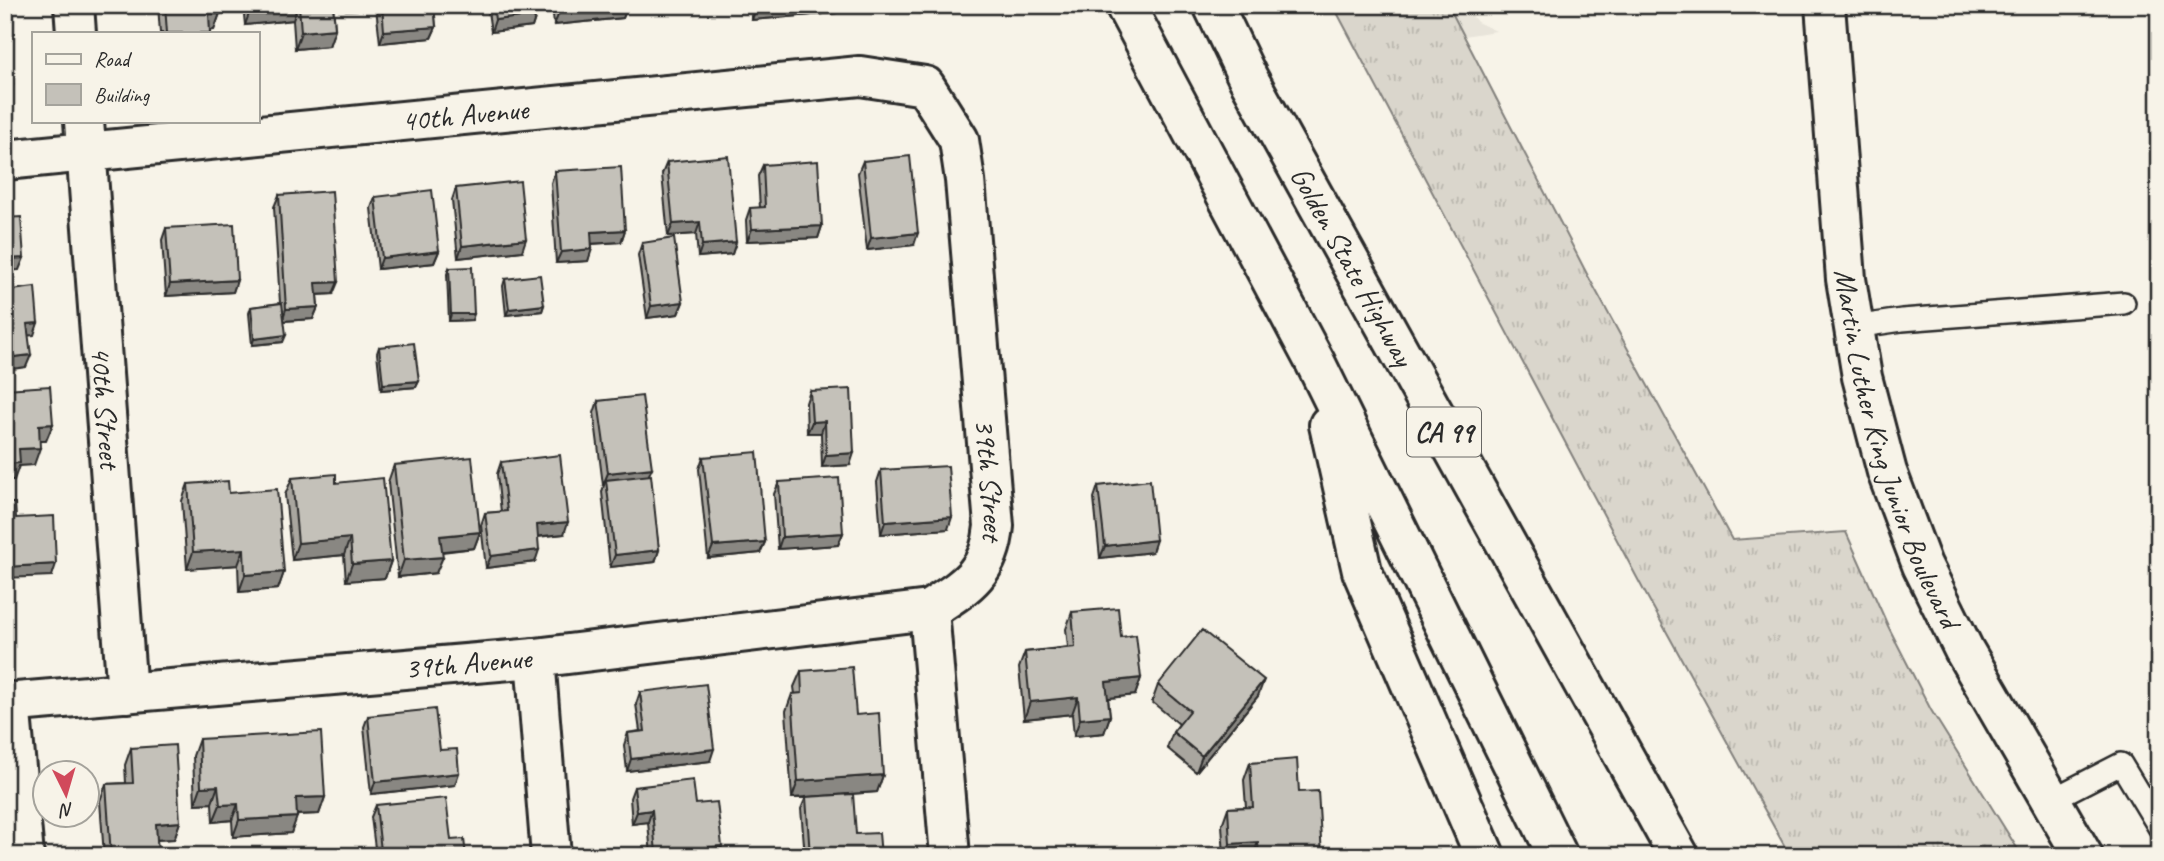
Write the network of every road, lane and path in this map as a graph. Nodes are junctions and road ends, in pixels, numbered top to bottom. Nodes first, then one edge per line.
1 (74, 5) edge
2 (1125, 5) edge
3 (1213, 5) edge
4 (1825, 5) edge
5 (76, 32) edge
6 (925, 86) joint
7 (85, 137) edge
8 (5, 160) edge
9 (2124, 303) dead end
10 (1854, 327) junction
11 (1315, 362) junction
12 (929, 610) junction
13 (535, 658) junction
14 (127, 693) junction
15 (7, 703) edge
16 (2051, 800) junction
17 (2159, 827) edge
18 (24, 856) edge
19 (551, 856) edge
20 (950, 856) edge
21 (1485, 856) edge
22 (1558, 856) edge
23 (1679, 856) edge
24 (2082, 856) edge

1 - 5 main road
2 - 11 main road, CA 99
3 - 23 main road, Golden State Highway / CA 99
4 - 10 main road, Martin Luther King Junior Boulevard
6 - 7 main road, 40th Avenue
6 - 12 main road, 39th Street
7 - 8 main road, 40th Avenue
7 - 14 main road, 40th Street
9 - 10 lane
10 - 16 main road, Martin Luther King Junior Boulevard
11 - 21 main road
11 - 22 main road, CA 99
12 - 13 main road, 39th Avenue
12 - 20 main road
13 - 14 main road, 39th Avenue
13 - 19 main road
14 - 15 main road, 39th Avenue
15 - 18 main road
16 - 17 lane
16 - 24 main road, Martin Luther King Junior Boulevard

